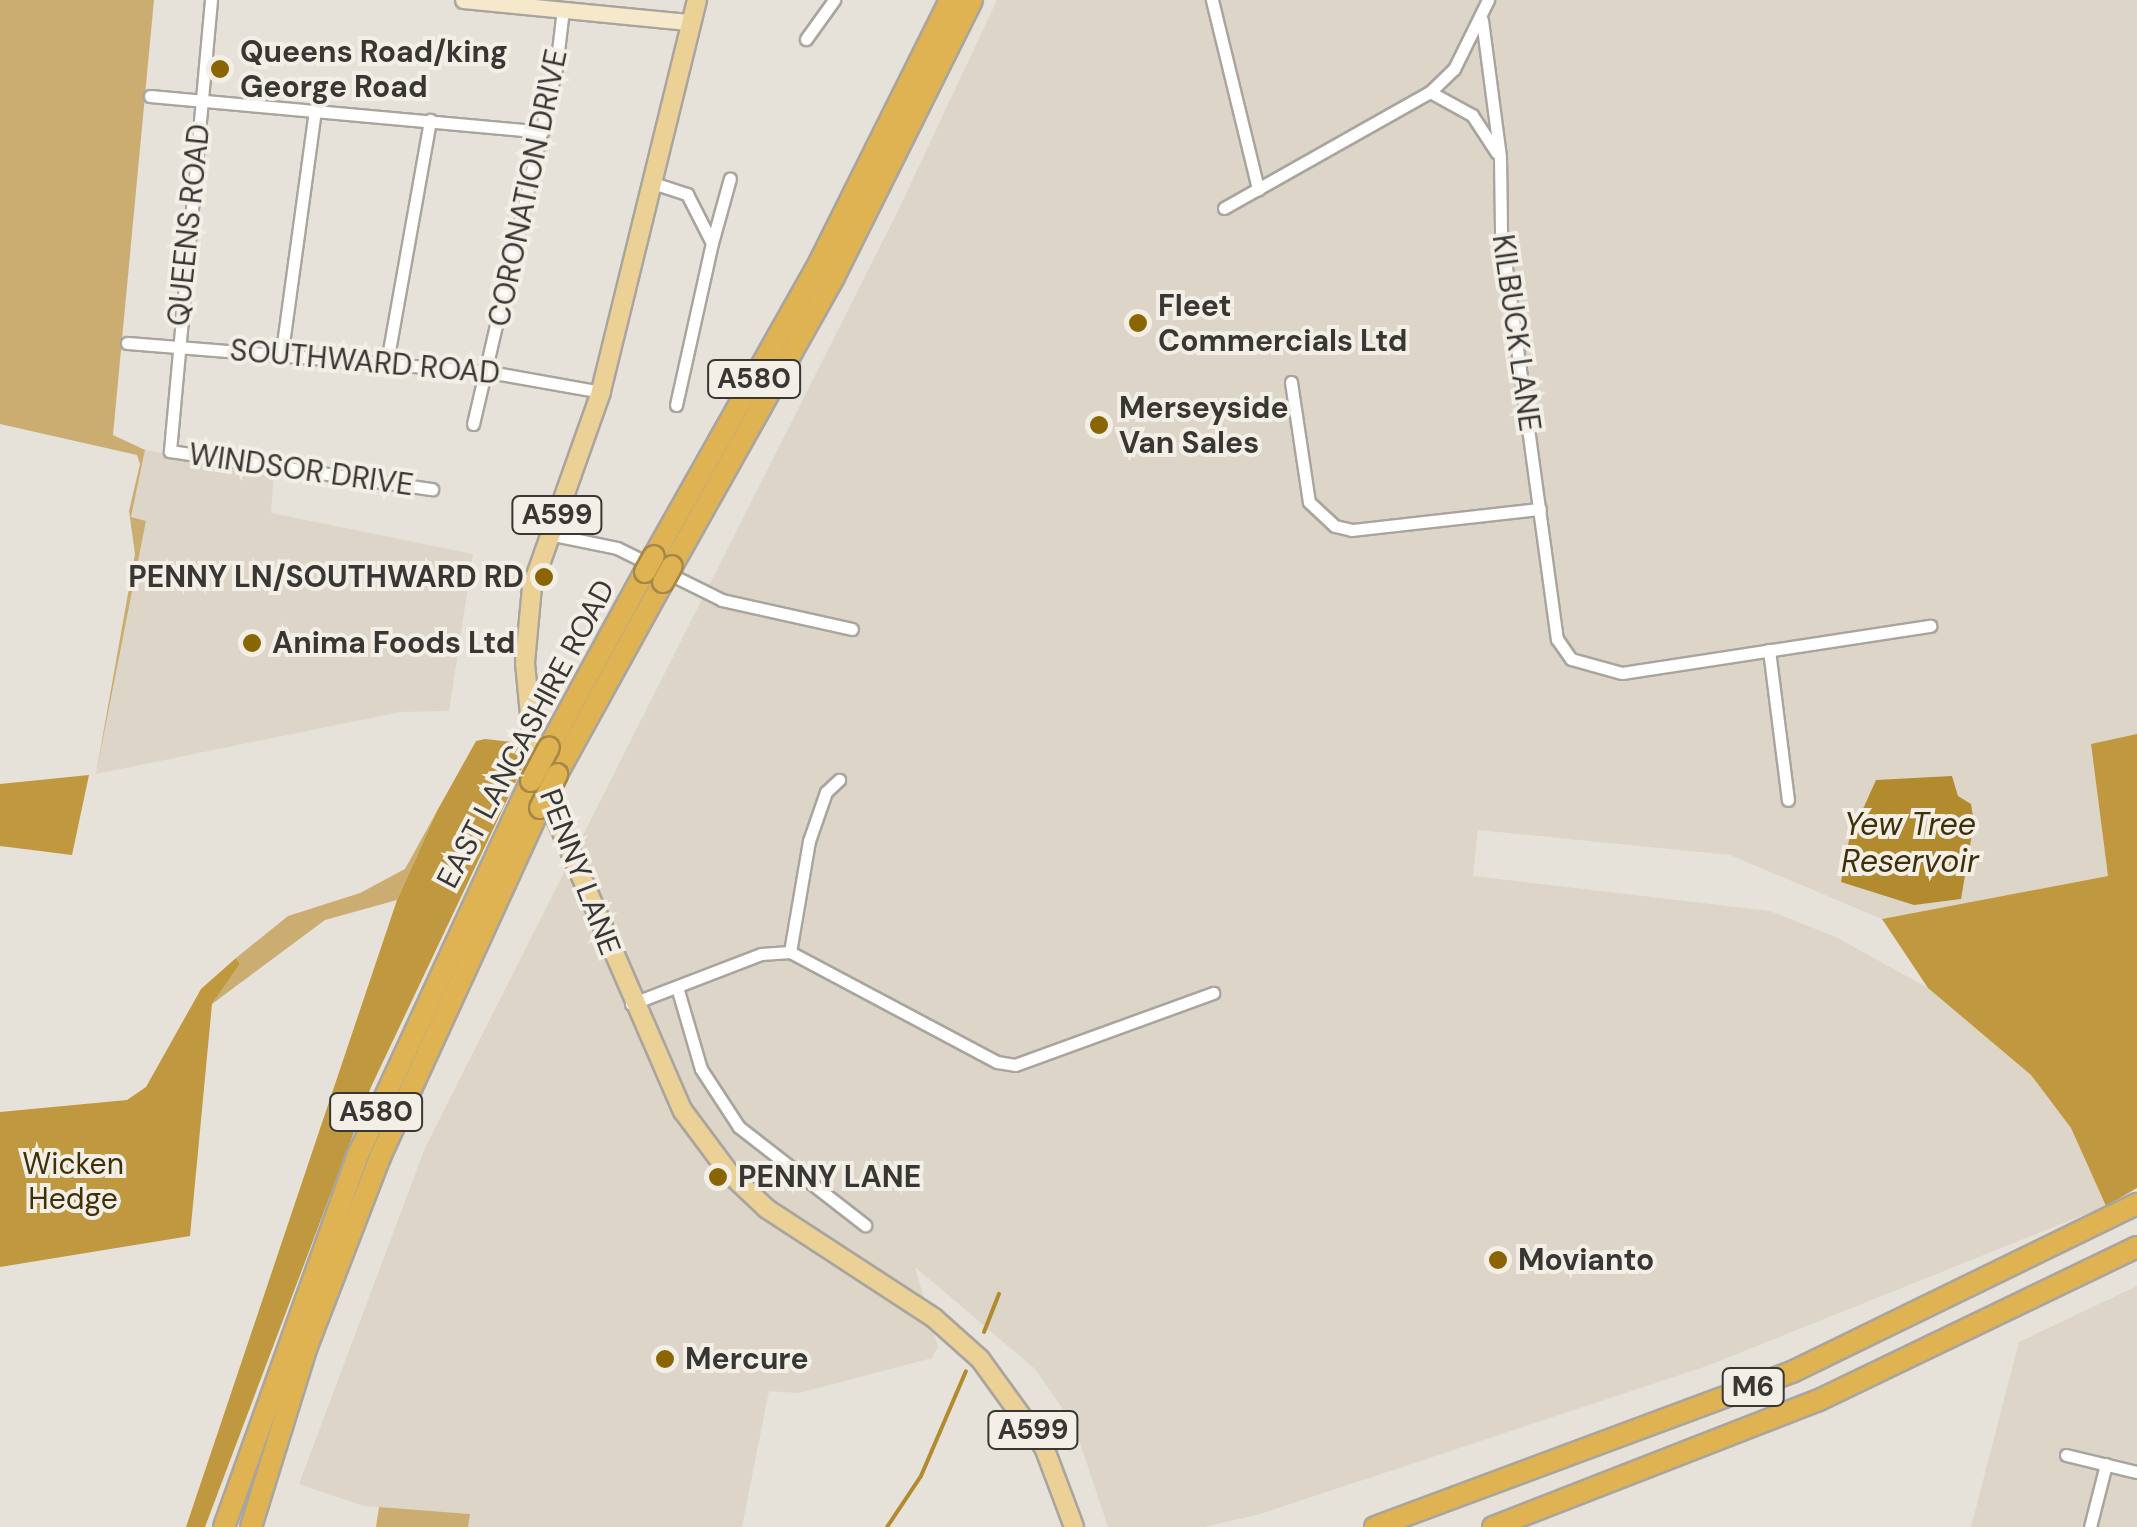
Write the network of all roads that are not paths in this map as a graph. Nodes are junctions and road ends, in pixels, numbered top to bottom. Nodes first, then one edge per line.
1 (211, 0) edge
2 (463, 0) edge
3 (697, 0) edge
4 (834, 0) edge
5 (950, 0) edge
6 (972, 0) edge
7 (1212, 0) edge
8 (1488, 0) edge
9 (563, 9) junction
10 (1482, 20) junction
11 (688, 22) junction
12 (806, 39) dead end
13 (1430, 92) junction
14 (150, 96) dead end
15 (201, 100) junction
16 (315, 109) junction
17 (430, 120) junction
18 (542, 132) junction
19 (1500, 157) junction
20 (730, 178) dead end
21 (656, 184) junction
22 (1258, 189) junction
23 (1224, 208) dead end
24 (712, 243) junction
25 (127, 342) dead end
26 (176, 346) junction
27 (282, 351) junction
28 (387, 362) junction
29 (489, 372) junction
30 (1291, 382) dead end
31 (601, 392) junction
32 (676, 405) dead end
33 (472, 424) dead end
34 (170, 451) joint
35 (432, 489) dead end
36 (1540, 509) junction
37 (549, 534) junction
38 (658, 569) junction
39 (1930, 626) dead end
40 (852, 629) dead end
41 (1769, 650) junction
42 (838, 780) dead end
43 (1788, 800) dead end
44 (790, 952) junction
45 (677, 986) junction
46 (1214, 994) dead end
47 (632, 1004) junction
48 (2137, 1204) edge
49 (850, 1216) junction
50 (865, 1226) dead end
51 (842, 1229) dead end
52 (2130, 1250) edge
53 (2066, 1455) dead end
54 (2106, 1464) junction
55 (2137, 1472) edge
56 (224, 1527) edge
57 (250, 1527) edge
58 (1074, 1527) edge
59 (1376, 1527) edge
60 (1492, 1527) edge
61 (2090, 1527) edge

1 - 15 street, QUEENS ROAD
2 - 9 main road
3 - 11 main road, PENNY LANE / A599
4 - 12 street
5 - 38 highway, EAST LANCASHIRE ROAD / A580
6 - 38 highway, EAST LANCASHIRE ROAD / A580
7 - 22 street
8 - 10 street, KILBUCK LANE
9 - 11 main road
9 - 18 street, CORONATION DRIVE
10 - 13 street, KILBUCK LANE
10 - 19 street, KILBUCK LANE
11 - 21 main road, PENNY LANE / A599
13 - 19 street
13 - 22 street, KILBUCK LANE
14 - 15 street
15 - 16 street
15 - 26 street, QUEENS ROAD
16 - 17 street
16 - 27 street
17 - 18 street
17 - 28 street
18 - 29 street, CORONATION DRIVE
19 - 36 street, KILBUCK LANE
20 - 24 street
21 - 24 street
21 - 31 main road, PENNY LANE / A599
22 - 23 street, KILBUCK LANE
24 - 32 street
25 - 26 street, SOUTHWARD ROAD
26 - 27 street, SOUTHWARD ROAD
26 - 34 street, QUEENS ROAD
27 - 28 street, SOUTHWARD ROAD
28 - 29 street, SOUTHWARD ROAD
29 - 31 street, SOUTHWARD ROAD
29 - 33 street, CORONATION DRIVE
30 - 36 street
31 - 37 main road, PENNY LANE / A599
34 - 35 street, WINDSOR DRIVE
36 - 41 street, KILBUCK LANE
37 - 40 street
37 - 47 main road, PENNY LANE / A599
38 - 56 highway, EAST LANCASHIRE ROAD / A580, bridge
38 - 57 highway, EAST LANCASHIRE ROAD / A580, bridge
39 - 41 street, KILBUCK LANE
41 - 43 street
42 - 44 street
44 - 45 street
44 - 46 street
45 - 47 street
45 - 49 street
47 - 58 main road, PENNY LANE / A599
48 - 59 highway, M6
49 - 50 street
49 - 51 street
52 - 60 highway, M6
53 - 54 street
54 - 55 street
54 - 61 street

